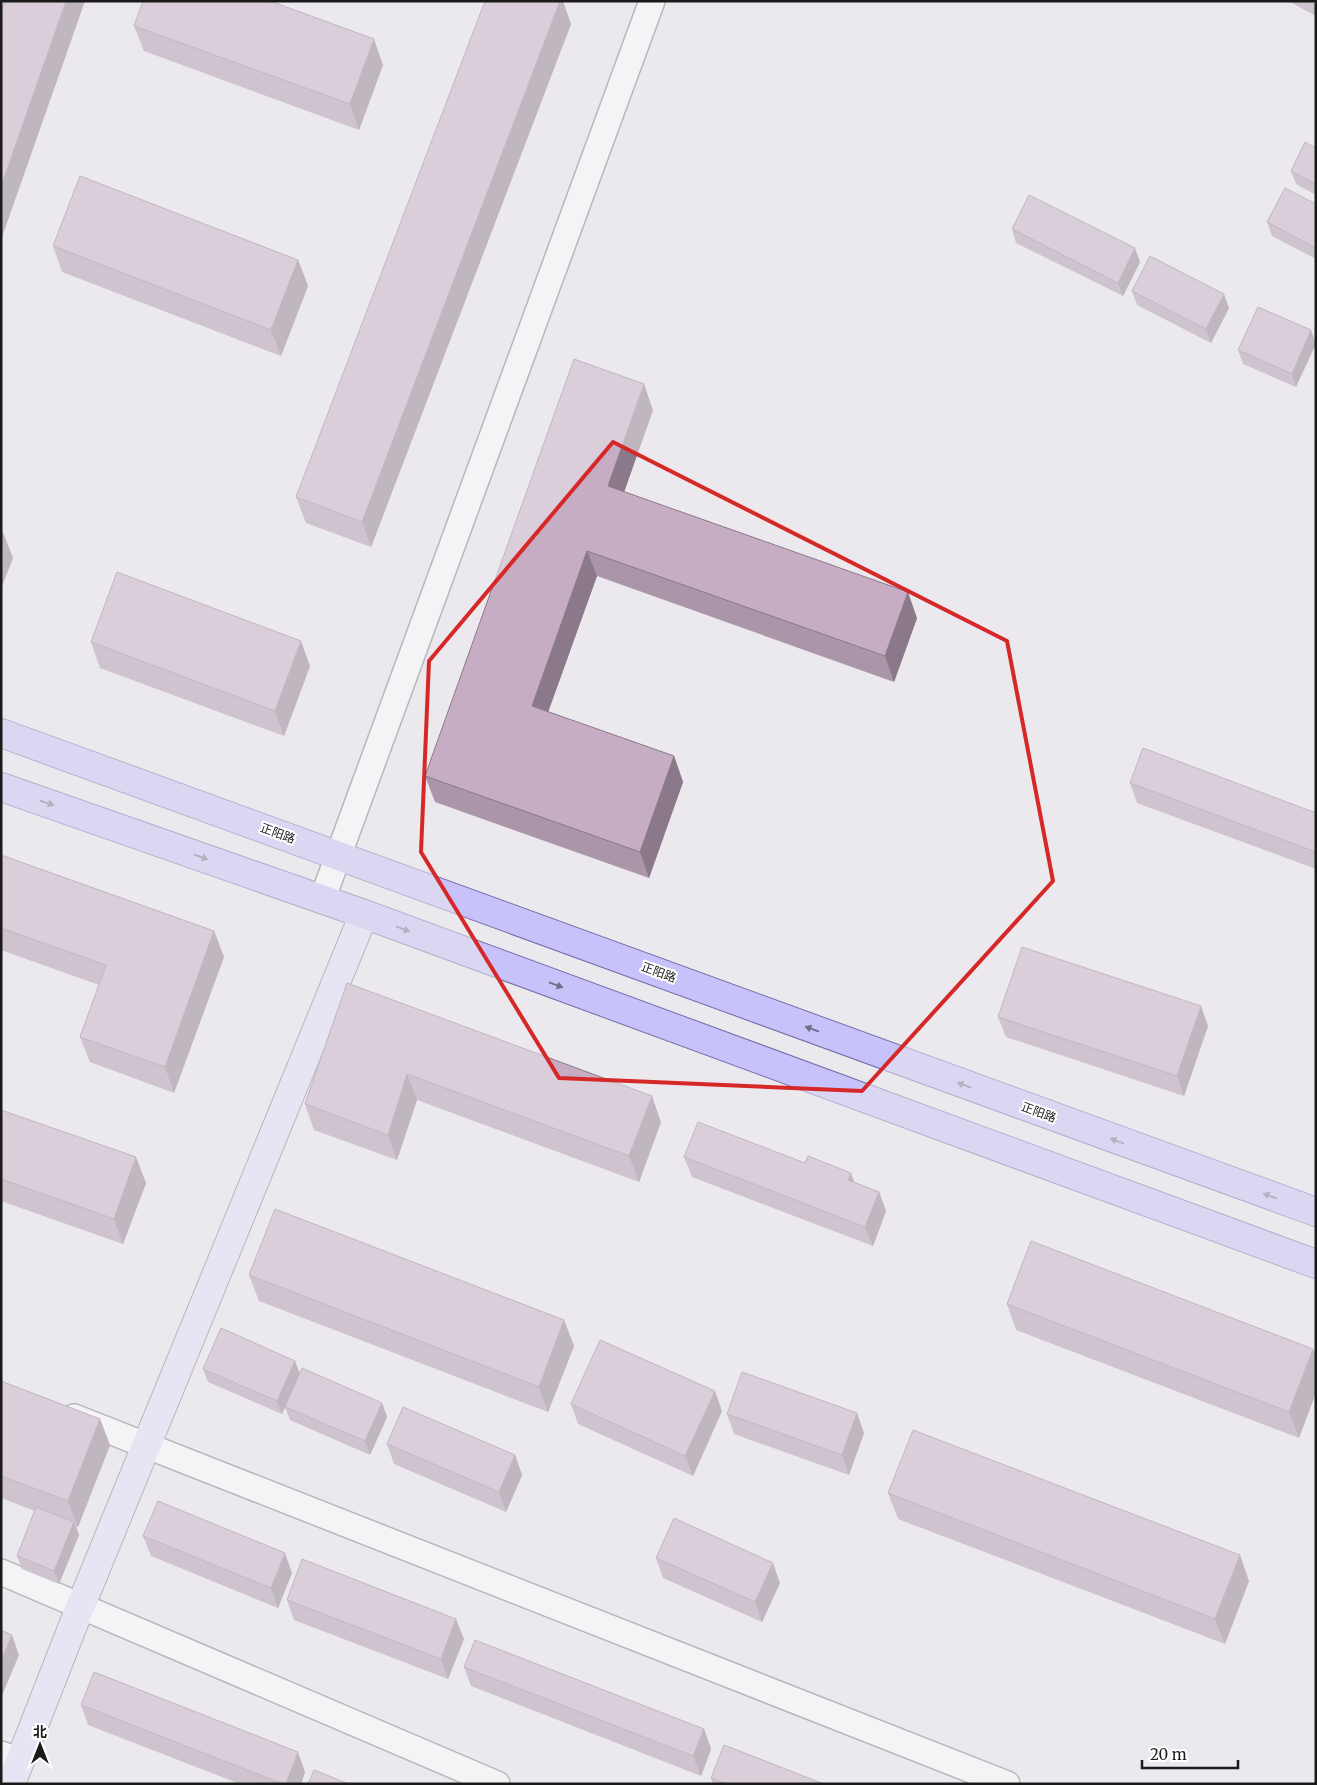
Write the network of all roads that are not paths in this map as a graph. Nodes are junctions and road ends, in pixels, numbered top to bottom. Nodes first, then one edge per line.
1 (652, 1) edge
2 (1, 733) edge
3 (1, 787) edge
4 (338, 854) junction
5 (322, 900) junction
6 (364, 914) junction
7 (1316, 1212) edge
8 (1316, 1264) edge
9 (56, 1410) edge
10 (147, 1447) junction
11 (1, 1572) edge
12 (82, 1605) junction
13 (11, 1766) edge
14 (497, 1784) edge
15 (1007, 1784) edge

1 - 4 street
2 - 4 main road, 正阳路
3 -> 5 main road
4 - 5 street
7 -> 4 main road, 正阳路
5 - 6 main road
6 -> 8 main road
6 - 10 street
9 - 10 street
10 - 12 street
10 - 15 street
11 - 12 street
12 - 13 street
12 - 14 street

